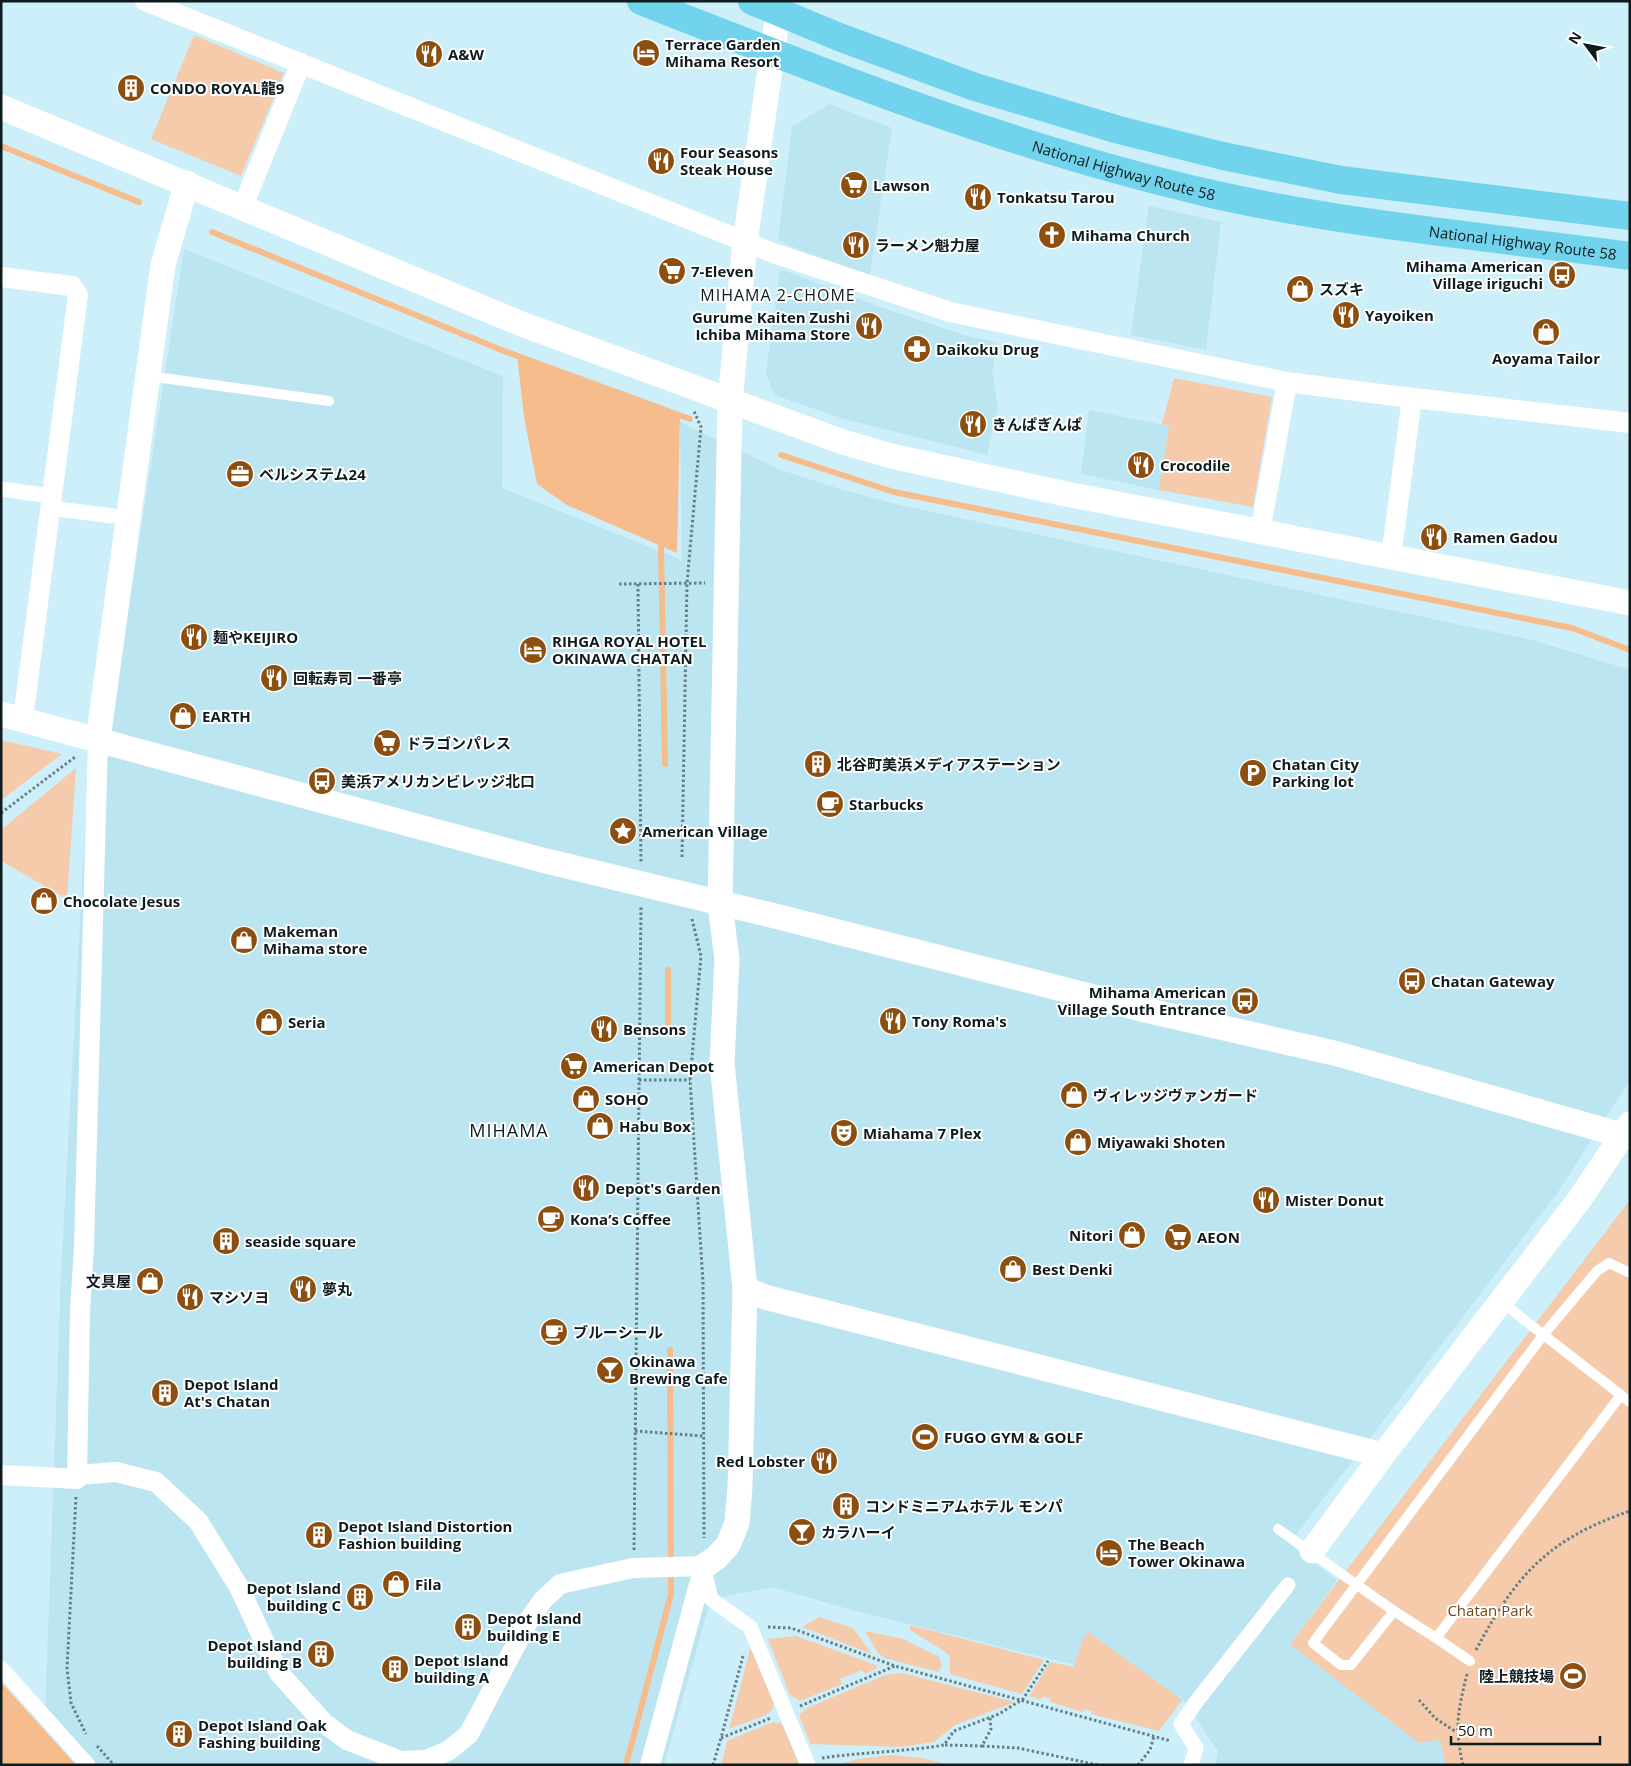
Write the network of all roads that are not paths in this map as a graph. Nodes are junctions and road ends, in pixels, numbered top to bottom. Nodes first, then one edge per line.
1 (145, 1) edge
2 (641, 1) edge
3 (752, 1) edge
4 (779, 6) edge
5 (772, 52) junction
6 (301, 64) junction
7 (1, 107) edge
8 (187, 183) junction
9 (243, 206) junction
10 (1630, 216) edge
11 (745, 242) junction
12 (1630, 256) edge
13 (1, 277) edge
14 (148, 376) junction
15 (1287, 382) junction
16 (1412, 398) junction
17 (329, 401) dead end
18 (730, 402) junction
19 (1630, 422) edge
20 (1, 489) edge
21 (51, 502) junction
22 (113, 516) dead end
23 (1260, 532) junction
24 (1391, 558) junction
25 (1630, 603) edge
26 (12, 716) edge
27 (98, 740) junction
28 (720, 905) junction
29 (1626, 1130) edge
30 (1630, 1273) edge
31 (745, 1289) junction
32 (1500, 1301) junction
33 (1544, 1334) junction
34 (1621, 1395) junction
35 (1630, 1402) edge
36 (1384, 1456) junction
37 (1, 1467) edge
38 (77, 1475) junction
39 (1, 1476) edge
40 (1278, 1529) dead end
41 (1312, 1551) junction
42 (704, 1566) junction
43 (1355, 1584) junction
44 (1288, 1585) dead end
45 (1394, 1611) junction
46 (1436, 1638) junction
47 (1470, 1661) road end
48 (1, 1668) edge
49 (807, 1762) edge
50 (88, 1765) edge
51 (650, 1765) edge
52 (1191, 1765) edge

1 - 6 street
2 - 5 highway, National Highway Route 58
3 - 4 highway
4 - 5 street
4 - 10 highway
5 - 11 street
5 - 12 highway, National Highway Route 58
6 - 9 street
6 - 11 street
7 - 8 street
8 - 9 street
8 - 14 street
9 - 18 street
11 - 15 street
11 - 18 street
13 - 21 street
14 - 17 lane
14 - 27 street
15 - 16 street
15 - 23 street
16 - 19 street
16 - 24 street
18 - 23 street
18 - 28 street
20 - 21 street
21 - 22 street
21 - 26 street
23 - 24 street
24 - 25 street
26 - 27 street
27 - 28 street
27 - 38 street
28 - 29 street
28 - 31 street
29 - 32 street
30 - 33 lane
31 - 36 street
31 - 42 street
32 - 33 lane
32 - 36 street
33 - 34 lane
33 - 43 lane
34 - 35 lane
34 - 46 lane
36 - 41 street
37 - 38 street
38 - 39 street
38 - 42 street
40 - 41 lane
41 - 43 lane
42 - 49 street
42 - 51 street
43 - 45 lane
43 - 45 lane
44 - 52 street
45 - 46 lane
46 - 47 lane
48 - 50 street

